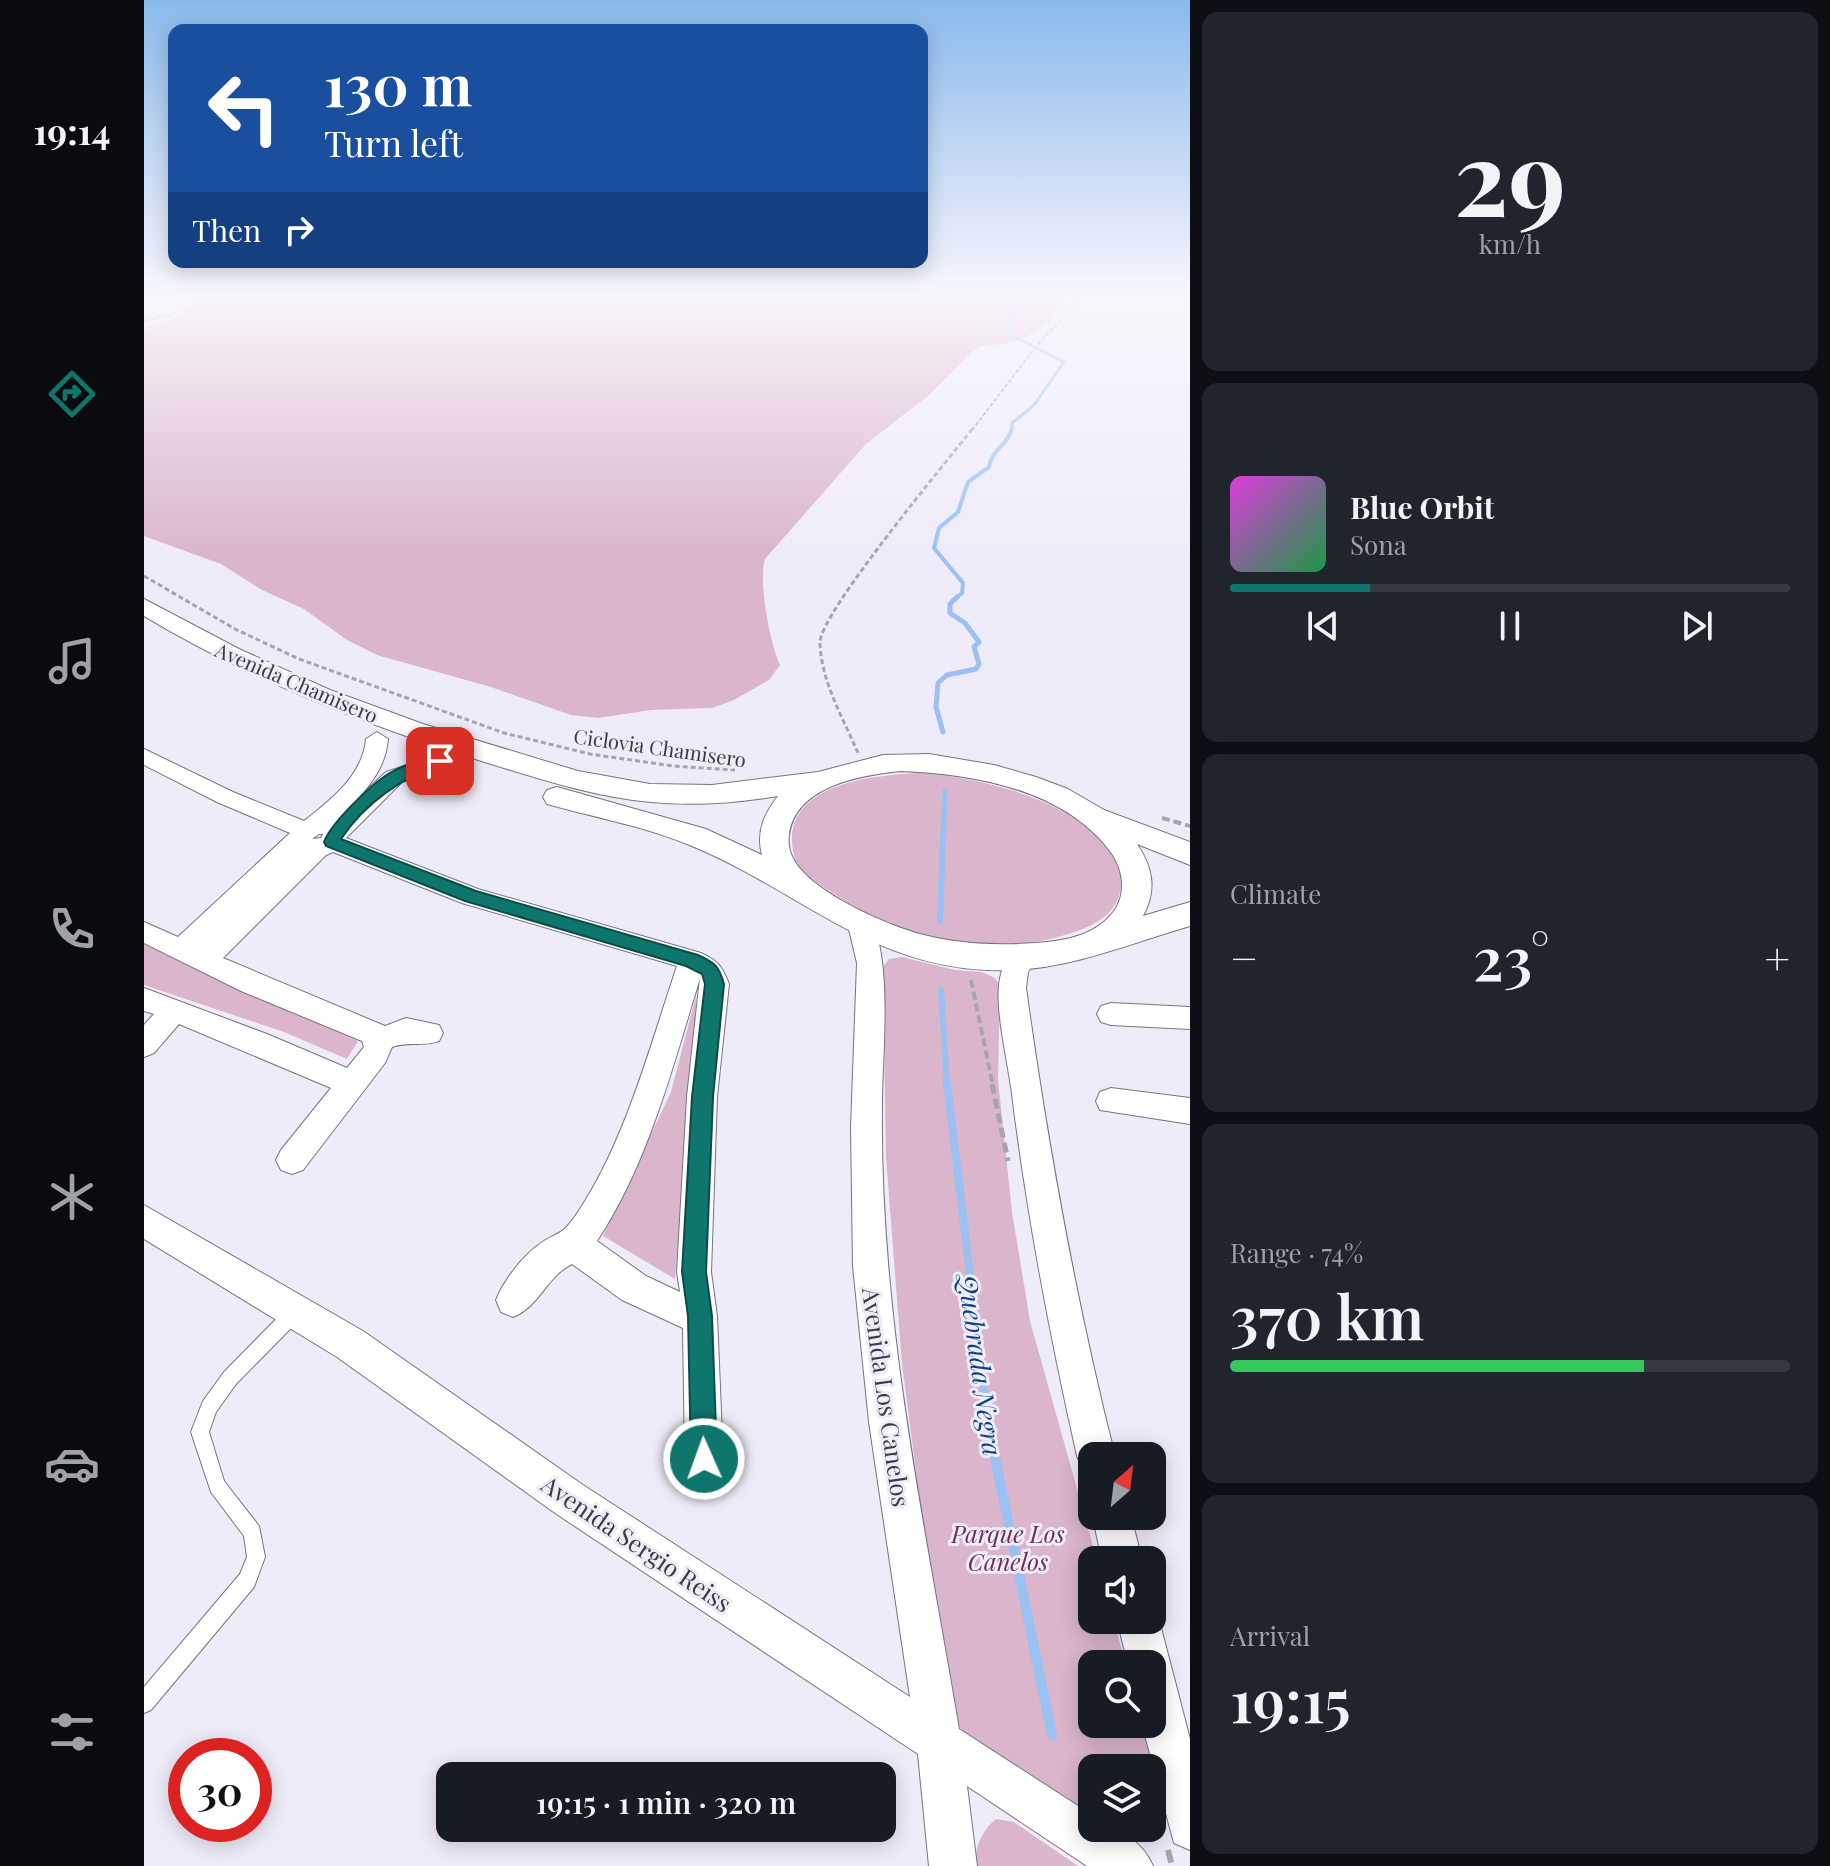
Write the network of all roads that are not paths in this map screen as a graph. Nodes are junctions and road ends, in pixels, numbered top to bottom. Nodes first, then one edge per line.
1 (144, 606) edge
2 (144, 629) edge
3 (377, 739) junction
4 (144, 756) edge
5 (440, 761) junction
6 (849, 762) junction
7 (1081, 809) junction
8 (317, 837) junction
9 (1190, 854) edge
10 (803, 889) junction
11 (1190, 914) edge
12 (861, 925) junction
13 (144, 932) edge
14 (1100, 941) junction
15 (192, 956) junction
16 (1024, 957) junction
17 (692, 960) junction
18 (144, 999) edge
19 (175, 1010) junction
20 (1111, 1014) dead end
21 (1190, 1018) edge
22 (429, 1033) dead end
23 (378, 1040) junction
24 (144, 1045) edge
25 (352, 1084) junction
26 (1111, 1101) dead end
27 (1190, 1111) edge
28 (292, 1160) dead end
29 (144, 1221) edge
30 (575, 1245) junction
31 (513, 1300) dead end
32 (296, 1311) junction
33 (700, 1316) junction
34 (1093, 1442) edge
35 (704, 1459) dead end
36 (144, 1703) edge
37 (1166, 1732) edge
38 (939, 1741) junction
39 (1190, 1827) edge
40 (953, 1866) edge
41 (1129, 1866) edge

1 - 6 street, Avenida Chamisero
2 - 3 street, Avenida Chamisero
3 - 5 street, Avenida Chamisero
3 - 8 street
4 - 8 street
5 - 8 street
5 - 10 street, Avenida Chamisero
6 - 7 street, Avenida Chamisero
6 - 10 street
7 - 9 street
7 - 14 street
8 - 15 street
8 - 17 street
10 - 12 street
11 - 14 street
12 - 16 street
12 - 38 street, Avenida Los Canelos
13 - 15 street
14 - 16 street
15 - 23 street
16 - 34 street
17 - 30 street
17 - 33 street
18 - 19 street
19 - 24 street
19 - 25 street
20 - 21 street
22 - 23 street
23 - 25 street
25 - 28 street
26 - 27 street
29 - 32 street, Avenida Sergio Reiss
30 - 31 street
30 - 33 street
32 - 36 lane
32 - 38 street, Avenida Sergio Reiss
33 - 35 street
37 - 39 street
38 - 40 street, Avenida Los Canelos
38 - 41 street, Avenida Sergio Reiss

